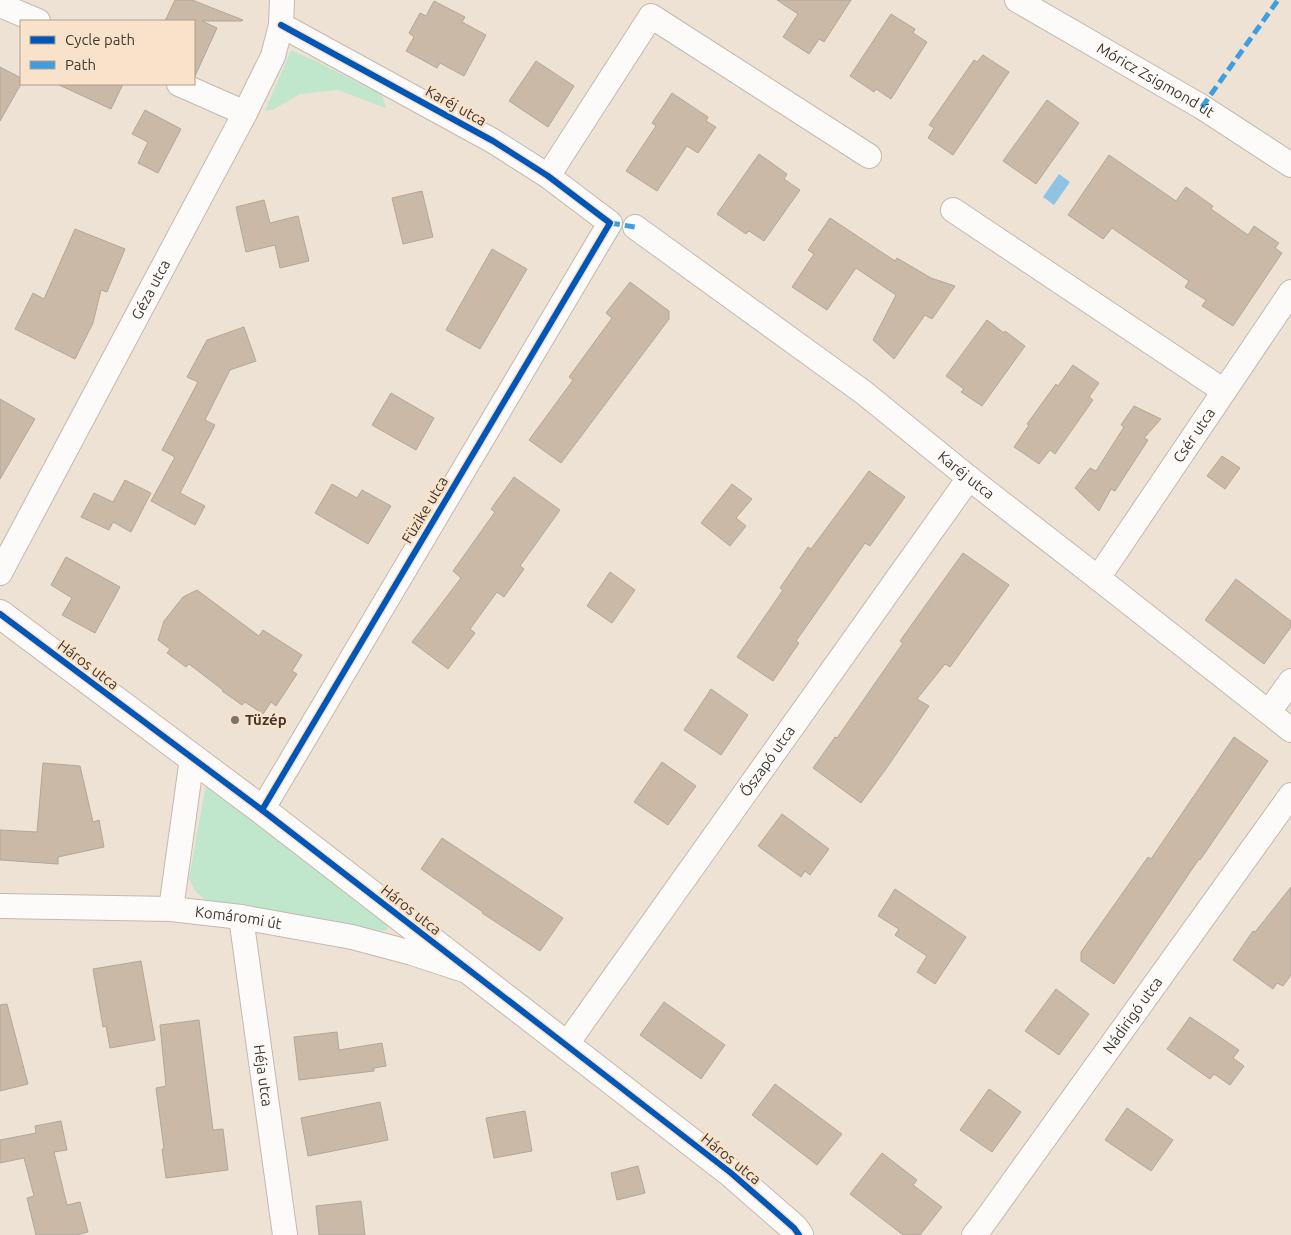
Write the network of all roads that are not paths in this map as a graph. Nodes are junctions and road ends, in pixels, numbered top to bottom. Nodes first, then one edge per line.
1 (282, 0) edge
2 (1017, 0) edge
3 (0, 5) edge
4 (36, 20) edge
5 (281, 25) junction
6 (182, 85) edge
7 (245, 112) junction
8 (869, 156) dead end
9 (1291, 165) edge
10 (548, 176) junction
11 (953, 210) dead end
12 (610, 223) joint
13 (635, 227) dead end
14 (1291, 292) edge
15 (1224, 391) junction
16 (969, 478) junction
17 (0, 574) edge
18 (1098, 578) junction
19 (0, 614) edge
20 (1291, 682) edge
21 (1269, 712) junction
22 (1291, 730) edge
23 (192, 758) junction
24 (1291, 794) edge
25 (262, 810) junction
26 (0, 906) edge
27 (172, 909) junction
28 (241, 916) junction
29 (470, 972) junction
30 (566, 1045) junction
31 (284, 1235) edge
32 (799, 1235) edge
33 (974, 1235) edge

1 - 5 street, Géza utca
2 - 9 street, Móricz Zsigmond út
3 - 4 street
5 - 7 street, Géza utca
5 - 10 street, Karéj utca
6 - 7 street
7 - 17 street, Géza utca
8 - 10 street
10 - 12 street, Karéj utca
11 - 15 street
12 - 25 street, Füzike utca
13 - 16 street, Karéj utca
14 - 15 street, Csér utca
15 - 18 street, Csér utca
16 - 18 street, Karéj utca
16 - 30 street, Őszapó utca
18 - 21 street, Karéj utca
19 - 23 street, Háros utca
20 - 21 street
21 - 22 street, Karéj utca
23 - 25 street, Háros utca
23 - 27 street
24 - 33 street, Nádirigó utca
25 - 29 street, Háros utca
26 - 27 street, Komáromi út
27 - 28 street, Komáromi út
28 - 29 street, Komáromi út
28 - 31 street, Héja utca
29 - 30 street, Háros utca
30 - 32 street, Háros utca

